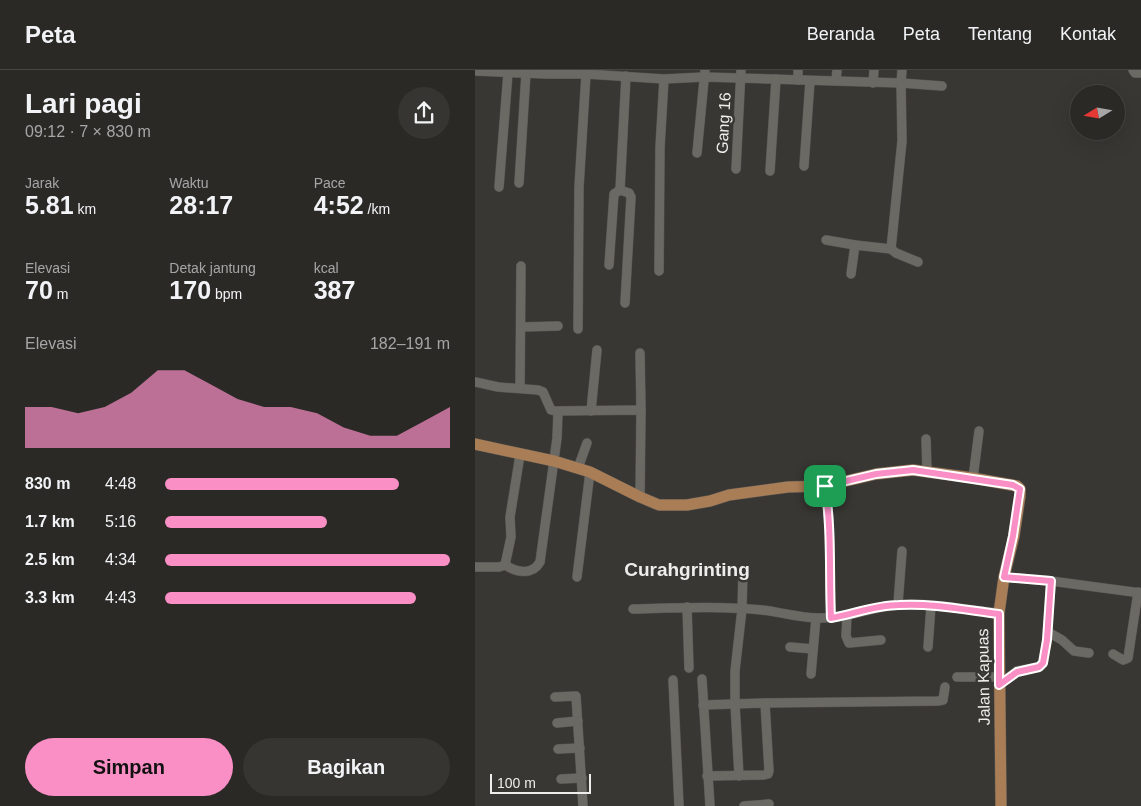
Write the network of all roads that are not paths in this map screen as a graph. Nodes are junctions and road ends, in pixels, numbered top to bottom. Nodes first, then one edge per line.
1 (798, 70) edge
2 (837, 70) edge
3 (874, 70) edge
4 (902, 70) edge
5 (1133, 70) edge
6 (475, 71) edge
7 (511, 72) edge
8 (547, 72) edge
9 (526, 73) junction
10 (1141, 73) edge
11 (586, 74) junction
12 (647, 74) edge
13 (683, 74) edge
14 (705, 74) edge
15 (741, 75) edge
16 (626, 76) junction
17 (664, 79) junction
18 (776, 79) junction
19 (798, 80) junction
20 (810, 81) junction
21 (836, 82) junction
22 (873, 83) junction
23 (901, 83) junction
24 (943, 86) dead end
25 (697, 153) dead end
26 (804, 166) dead end
27 (736, 169) dead end
28 (770, 171) dead end
29 (519, 183) dead end
30 (499, 187) dead end
31 (620, 190) junction
32 (826, 240) dead end
33 (855, 245) junction
34 (891, 249) junction
35 (918, 262) dead end
36 (521, 266) dead end
37 (609, 266) dead end
38 (659, 271) dead end
39 (851, 274) dead end
40 (625, 303) dead end
41 (521, 326) junction
42 (558, 326) dead end
43 (578, 329) dead end
44 (597, 350) dead end
45 (641, 353) dead end
46 (475, 382) edge
47 (520, 388) junction
48 (641, 410) junction
49 (591, 411) junction
50 (558, 412) junction
51 (979, 431) dead end
52 (926, 438) dead end
53 (587, 443) dead end
54 (475, 444) edge
55 (520, 455) junction
56 (553, 462) junction
57 (578, 468) junction
58 (590, 472) junction
59 (927, 472) junction
60 (973, 478) junction
61 (825, 486) junction
62 (640, 497) junction
63 (902, 552) dead end
64 (505, 565) junction
65 (475, 567) edge
66 (743, 572) dead end
67 (577, 577) dead end
68 (1007, 578) junction
69 (1051, 581) junction
70 (1140, 593) edge
71 (898, 604) junction
72 (931, 606) junction
73 (687, 607) junction
74 (633, 609) dead end
75 (742, 609) junction
76 (999, 614) junction
77 (847, 615) junction
78 (816, 618) junction
79 (831, 618) junction
80 (1048, 632) junction
81 (881, 640) dead end
82 (790, 647) dead end
83 (928, 647) dead end
84 (813, 649) junction
85 (1089, 653) dead end
86 (1113, 654) dead end
87 (689, 668) dead end
88 (811, 674) dead end
89 (957, 678) dead end
90 (703, 679) dead end
91 (673, 680) dead end
92 (1002, 680) junction
93 (945, 687) dead end
94 (555, 697) dead end
95 (765, 703) junction
96 (735, 704) junction
97 (703, 705) junction
98 (578, 721) junction
99 (557, 723) dead end
100 (580, 748) junction
101 (559, 749) dead end
102 (707, 776) junction
103 (739, 776) junction
104 (582, 778) junction
105 (561, 779) dead end
106 (769, 804) dead end
107 (583, 806) edge
108 (679, 806) edge
109 (710, 806) edge
110 (744, 806) edge
111 (1001, 806) edge

1 - 19 street
2 - 21 street
3 - 22 street
4 - 23 street
5 - 10 street
6 - 7 street
7 - 9 street
7 - 30 street
8 - 9 street
8 - 11 street
9 - 29 street
11 - 16 street
11 - 43 street
12 - 16 street
12 - 17 street
13 - 14 street
13 - 17 street
14 - 15 street
14 - 25 street
15 - 18 street
15 - 27 street, Gang 16
16 - 31 street
17 - 38 street
18 - 19 street
18 - 28 street
19 - 20 street
20 - 21 street
20 - 26 street
21 - 22 street
22 - 23 street
23 - 24 street
23 - 34 street
31 - 37 street
31 - 40 street
32 - 33 street
33 - 34 street
33 - 39 street
34 - 35 street
36 - 41 street
41 - 42 street
41 - 47 street
44 - 49 street
45 - 48 street
46 - 47 street
47 - 50 street
48 - 49 street
48 - 62 street
49 - 50 street
50 - 56 street
51 - 60 street
52 - 59 street
53 - 57 street
54 - 55 main road
55 - 56 main road
55 - 64 street
56 - 57 main road
56 - 64 street
57 - 58 main road
58 - 62 main road
58 - 67 street
59 - 60 main road
59 - 61 main road
60 - 68 main road, Jalan Kapuas
61 - 62 main road
61 - 79 street
63 - 71 street
64 - 65 street
66 - 75 street
68 - 69 street
68 - 76 main road, Jalan Kapuas
69 - 70 street
69 - 80 street
70 - 86 street
71 - 72 street
71 - 77 street
72 - 76 street
72 - 83 street
73 - 74 street
73 - 75 street
73 - 87 street
75 - 78 street
75 - 96 street
76 - 92 main road, Jalan Kapuas
77 - 79 street
77 - 81 street
78 - 79 street
78 - 84 street
80 - 85 street
80 - 92 street
82 - 84 street
84 - 88 street
89 - 92 street
90 - 97 street
91 - 108 street
92 - 111 main road, Jalan Kapuas
93 - 95 street
94 - 98 street
95 - 96 street
95 - 103 street
96 - 97 street
96 - 103 street
97 - 102 street
98 - 99 street
98 - 100 street
100 - 101 street
100 - 104 street
102 - 103 street
102 - 109 street
104 - 105 street
104 - 107 street
106 - 110 street

